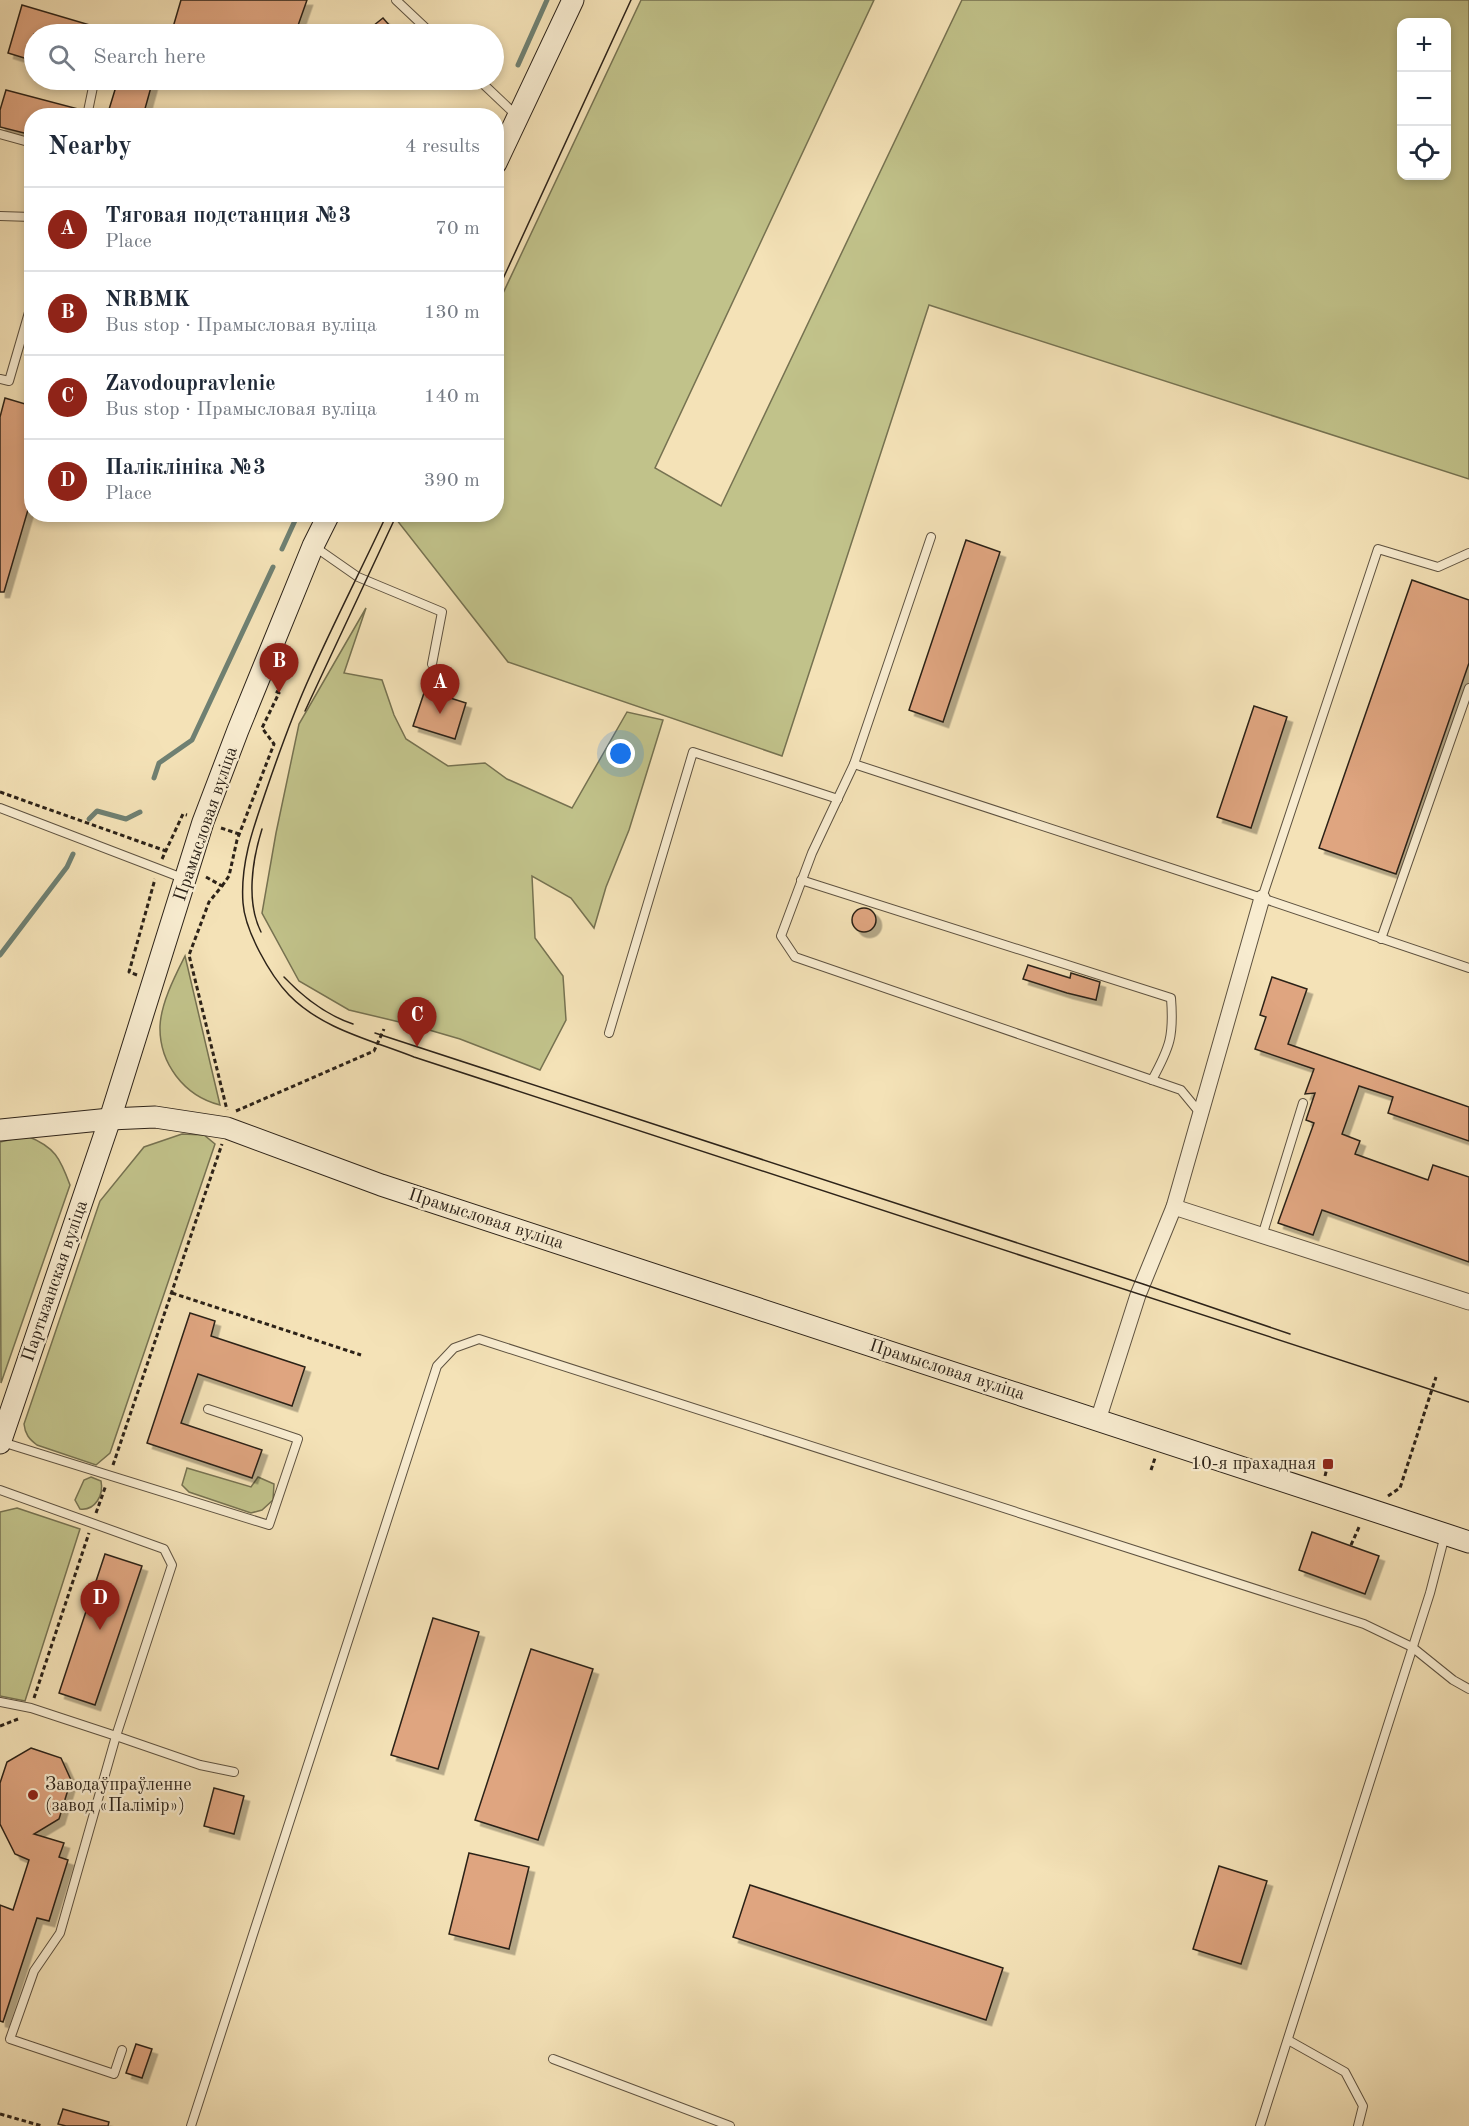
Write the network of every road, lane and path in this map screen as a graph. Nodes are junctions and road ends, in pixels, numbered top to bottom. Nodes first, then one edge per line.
1 (396, 0) edge
2 (573, 0) edge
3 (421, 24) edge
4 (92, 90) edge
5 (490, 90) edge
6 (89, 108) edge
7 (518, 117) junction
8 (0, 134) edge
9 (24, 141) edge
10 (504, 146) edge
11 (0, 216) edge
12 (24, 217) edge
13 (24, 329) edge
14 (0, 379) edge
15 (324, 522) edge
16 (931, 537) dead end
17 (314, 546) junction
18 (1469, 553) edge
19 (432, 664) dead end
20 (1469, 688) edge
21 (279, 693) dead end
22 (854, 764) junction
23 (0, 792) edge
24 (838, 800) junction
25 (0, 808) edge
26 (166, 851) dead end
27 (186, 880) junction
28 (801, 880) junction
29 (222, 886) junction
30 (1262, 898) junction
31 (1382, 939) junction
32 (1469, 968) edge
33 (384, 1029) dead end
34 (609, 1033) dead end
35 (1152, 1080) junction
36 (1303, 1103) dead end
37 (1201, 1114) junction
38 (110, 1119) junction
39 (227, 1128) junction
40 (0, 1130) edge
41 (1174, 1207) junction
42 (1262, 1236) junction
43 (172, 1293) junction
44 (1469, 1302) edge
45 (361, 1355) dead end
46 (1436, 1377) dead end
47 (208, 1409) dead end
48 (1098, 1420) junction
49 (0, 1443) edge
50 (108, 1477) junction
51 (0, 1490) edge
52 (1367, 1510) junction
53 (92, 1524) junction
54 (1445, 1534) junction
55 (1469, 1542) edge
56 (1351, 1545) dead end
57 (1412, 1647) junction
58 (1469, 1689) edge
59 (0, 1702) edge
60 (31, 1708) junction
61 (0, 1726) edge
62 (116, 1736) junction
63 (234, 1772) dead end
64 (1288, 2040) junction
65 (122, 2050) dead end
66 (553, 2059) dead end
67 (0, 2114) edge
68 (42, 2126) edge
69 (191, 2126) edge
70 (730, 2126) edge
71 (1260, 2126) edge
72 (1358, 2126) edge

1 - 3 lane
2 - 7 main road
4 - 6 lane
5 - 7 lane
7 - 10 main road
8 - 9 lane
11 - 12 lane
13 - 14 lane
15 - 17 main road, Прамысловая вуліца
16 - 22 lane
17 - 19 lane
17 - 27 main road, Прамысловая вуліца
18 - 30 lane
20 - 31 lane
21 - 29 path
22 - 24 lane
22 - 30 lane
23 - 26 path
24 - 28 lane
24 - 34 lane
25 - 27 lane
27 - 29 path
27 - 38 main road, Прамысловая вуліца
28 - 35 lane
28 - 35 lane
29 - 33 path
30 - 31 lane
30 - 37 street
31 - 32 lane
35 - 37 lane
36 - 42 lane
37 - 41 street
38 - 39 main road, Прамысловая вуліца
38 - 40 main road
38 - 49 main road, Партызанская вуліца
39 - 43 path
39 - 48 main road, Прамысловая вуліца
41 - 42 street
41 - 48 street
42 - 44 street
43 - 45 path
43 - 50 path
46 - 52 path
47 - 50 lane
48 - 52 main road, Прамысловая вуліца
49 - 50 lane
50 - 53 path
51 - 53 lane
52 - 54 main road, Прамысловая вуліца
52 - 56 path
53 - 60 path
53 - 62 lane
54 - 55 main road, Прамысловая вуліца
54 - 57 lane
57 - 58 lane
57 - 64 lane
57 - 69 lane
59 - 60 lane
60 - 61 path
60 - 62 lane
62 - 63 lane
62 - 65 lane
64 - 71 lane
64 - 72 lane
66 - 70 lane
67 - 68 path

